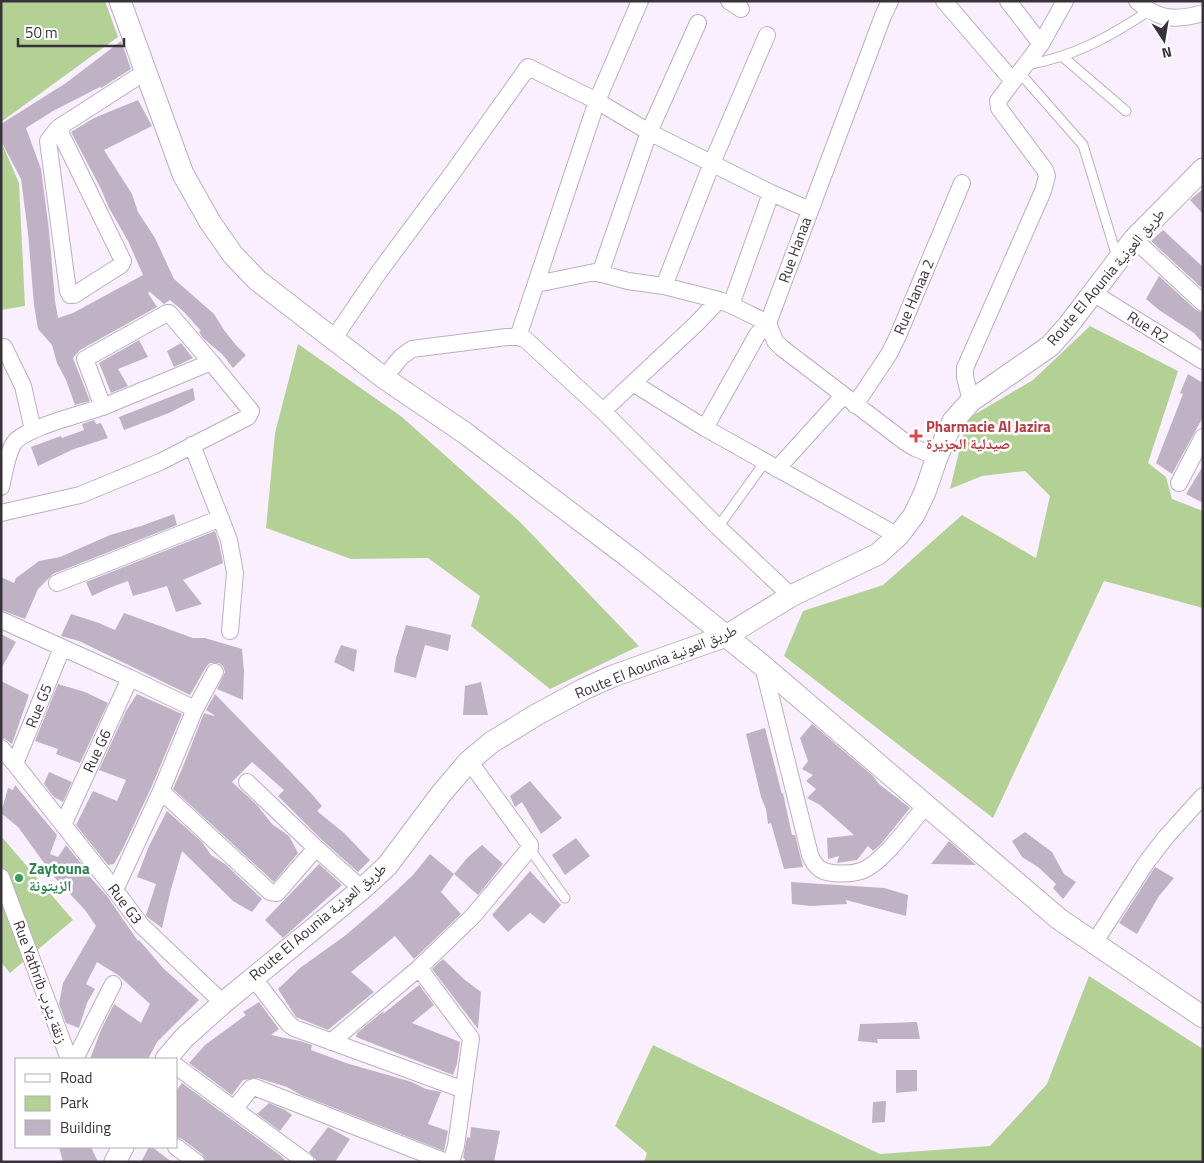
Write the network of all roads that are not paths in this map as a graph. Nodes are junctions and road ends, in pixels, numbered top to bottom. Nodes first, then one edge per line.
1 (120, 1) edge
2 (640, 1) edge
3 (890, 1) edge
4 (944, 1) edge
5 (1008, 1) edge
6 (1065, 1) edge
7 (1143, 6) edge
8 (1203, 14) edge
9 (698, 23) dead end
10 (767, 35) dead end
11 (1041, 44) junction
12 (1063, 57) junction
13 (145, 72) junction
14 (1019, 72) junction
15 (597, 101) junction
16 (1126, 111) dead end
17 (58, 128) junction
18 (649, 132) junction
19 (712, 163) junction
20 (1203, 169) edge
21 (962, 183) dead end
22 (771, 193) junction
23 (810, 210) junction
24 (1134, 239) junction
25 (1117, 259) junction
26 (600, 274) junction
27 (536, 284) junction
28 (664, 286) junction
29 (1093, 293) junction
30 (725, 302) junction
31 (1203, 303) edge
32 (768, 323) junction
33 (518, 337) junction
34 (334, 338) junction
35 (4, 347) dead end
36 (1203, 360) edge
37 (211, 362) junction
38 (384, 378) junction
39 (633, 383) junction
40 (849, 400) junction
41 (971, 401) junction
42 (103, 407) junction
43 (603, 411) junction
44 (705, 428) junction
45 (33, 430) junction
46 (1203, 437) edge
47 (192, 445) junction
48 (937, 457) junction
49 (771, 465) junction
50 (1179, 483) dead end
51 (1, 488) edge
52 (1, 514) edge
53 (221, 518) junction
54 (718, 528) junction
55 (898, 536) junction
56 (57, 583) dead end
57 (791, 596) junction
58 (1, 620) edge
59 (230, 631) dead end
60 (726, 636) junction
61 (62, 648) junction
62 (763, 666) junction
63 (215, 672) dead end
64 (130, 678) junction
65 (195, 709) junction
66 (1, 748) edge
67 (469, 760) junction
68 (15, 764) junction
69 (247, 782) dead end
70 (161, 791) junction
71 (1203, 796) edge
72 (926, 805) junction
73 (63, 825) junction
74 (316, 848) junction
75 (529, 848) junction
76 (1, 877) edge
77 (115, 890) junction
78 (362, 890) junction
79 (565, 898) dead end
80 (1094, 943) junction
81 (419, 968) junction
82 (253, 977) junction
83 (113, 984) dead end
84 (222, 1003) junction
85 (1203, 1017) edge
86 (331, 1042) junction
87 (69, 1058) edge
88 (76, 1058) edge
89 (167, 1058) edge
90 (178, 1067) edge
91 (464, 1090) junction
92 (235, 1108) junction
93 (108, 1148) edge
94 (122, 1148) edge
95 (177, 1148) edge
96 (115, 1162) edge
97 (196, 1162) edge
98 (306, 1162) edge
99 (446, 1162) edge
100 (451, 1162) edge

1 - 13 street
2 - 15 street
3 - 23 street
4 - 14 street
5 - 11 street
6 - 11 street
7 - 8 street
7 - 12 lane
9 - 18 street
10 - 19 street
11 - 14 street
12 - 14 lane
12 - 16 lane
13 - 17 street
13 - 34 street
14 - 25 lane
14 - 41 street
15 - 18 street, Rue Hanaa
15 - 27 street
15 - 34 street, Rue Hanaa
17 - 17 street
18 - 19 street, Rue Hanaa
18 - 26 street
19 - 22 street, Rue Hanaa
19 - 28 street
20 - 24 street, Route El Aounia طريق العونية
21 - 40 street, Rue Hanaa 2
22 - 23 street, Rue Hanaa
22 - 30 street
23 - 32 street, Rue Hanaa
24 - 25 street, Route El Aounia طريق العونية
24 - 31 street
25 - 29 street, Route El Aounia طريق العونية
26 - 27 street
26 - 28 street
27 - 33 street
28 - 30 street
29 - 36 street, Rue R2
29 - 41 street, Route El Aounia طريق العونية
30 - 32 street
30 - 39 street
32 - 40 street
32 - 44 street, Rue Hanaa
33 - 38 street
33 - 43 street
34 - 38 street
35 - 45 street
37 - 42 street
37 - 42 street
37 - 47 street
38 - 60 street
39 - 43 street
39 - 44 street
40 - 48 street
40 - 49 street, Rue Hanaa 2
41 - 48 street, Route El Aounia طريق العونية
42 - 45 street
43 - 54 street
44 - 49 street
45 - 51 street
46 - 50 street
47 - 52 street
47 - 53 street
48 - 55 street, Route El Aounia طريق العونية
49 - 54 lane
49 - 55 street
53 - 56 street
53 - 59 street
54 - 57 street
55 - 57 street, Route El Aounia طريق العونية
57 - 60 street, Route El Aounia طريق العونية
58 - 61 street
60 - 62 street
60 - 67 street, Route El Aounia طريق العونية
61 - 64 street
61 - 68 street, Rue G5
62 - 72 street
62 - 72 street
63 - 65 street
64 - 65 street
64 - 73 street, Rue G6
65 - 70 street
66 - 68 street, Rue G3
67 - 75 street
67 - 78 street, Route El Aounia طريق العونية
68 - 73 street, Rue G3
69 - 74 street
70 - 74 street
70 - 77 street
71 - 80 street
72 - 80 street
73 - 77 street, Rue G3
74 - 78 street
75 - 79 lane
75 - 81 street
76 - 87 street, Rue Yathrib زنقة يثرب
77 - 84 street, Rue G3
78 - 82 street, Route El Aounia طريق العونية
80 - 85 street
81 - 86 street
81 - 91 street
82 - 84 street, Route El Aounia طريق العونية
82 - 86 street
83 - 88 street
84 - 89 street, Route El Aounia طريق العونية
86 - 91 street
90 - 92 street
91 - 100 street
92 - 98 street
92 - 99 street
93 - 96 street
94 - 96 street
95 - 97 street

